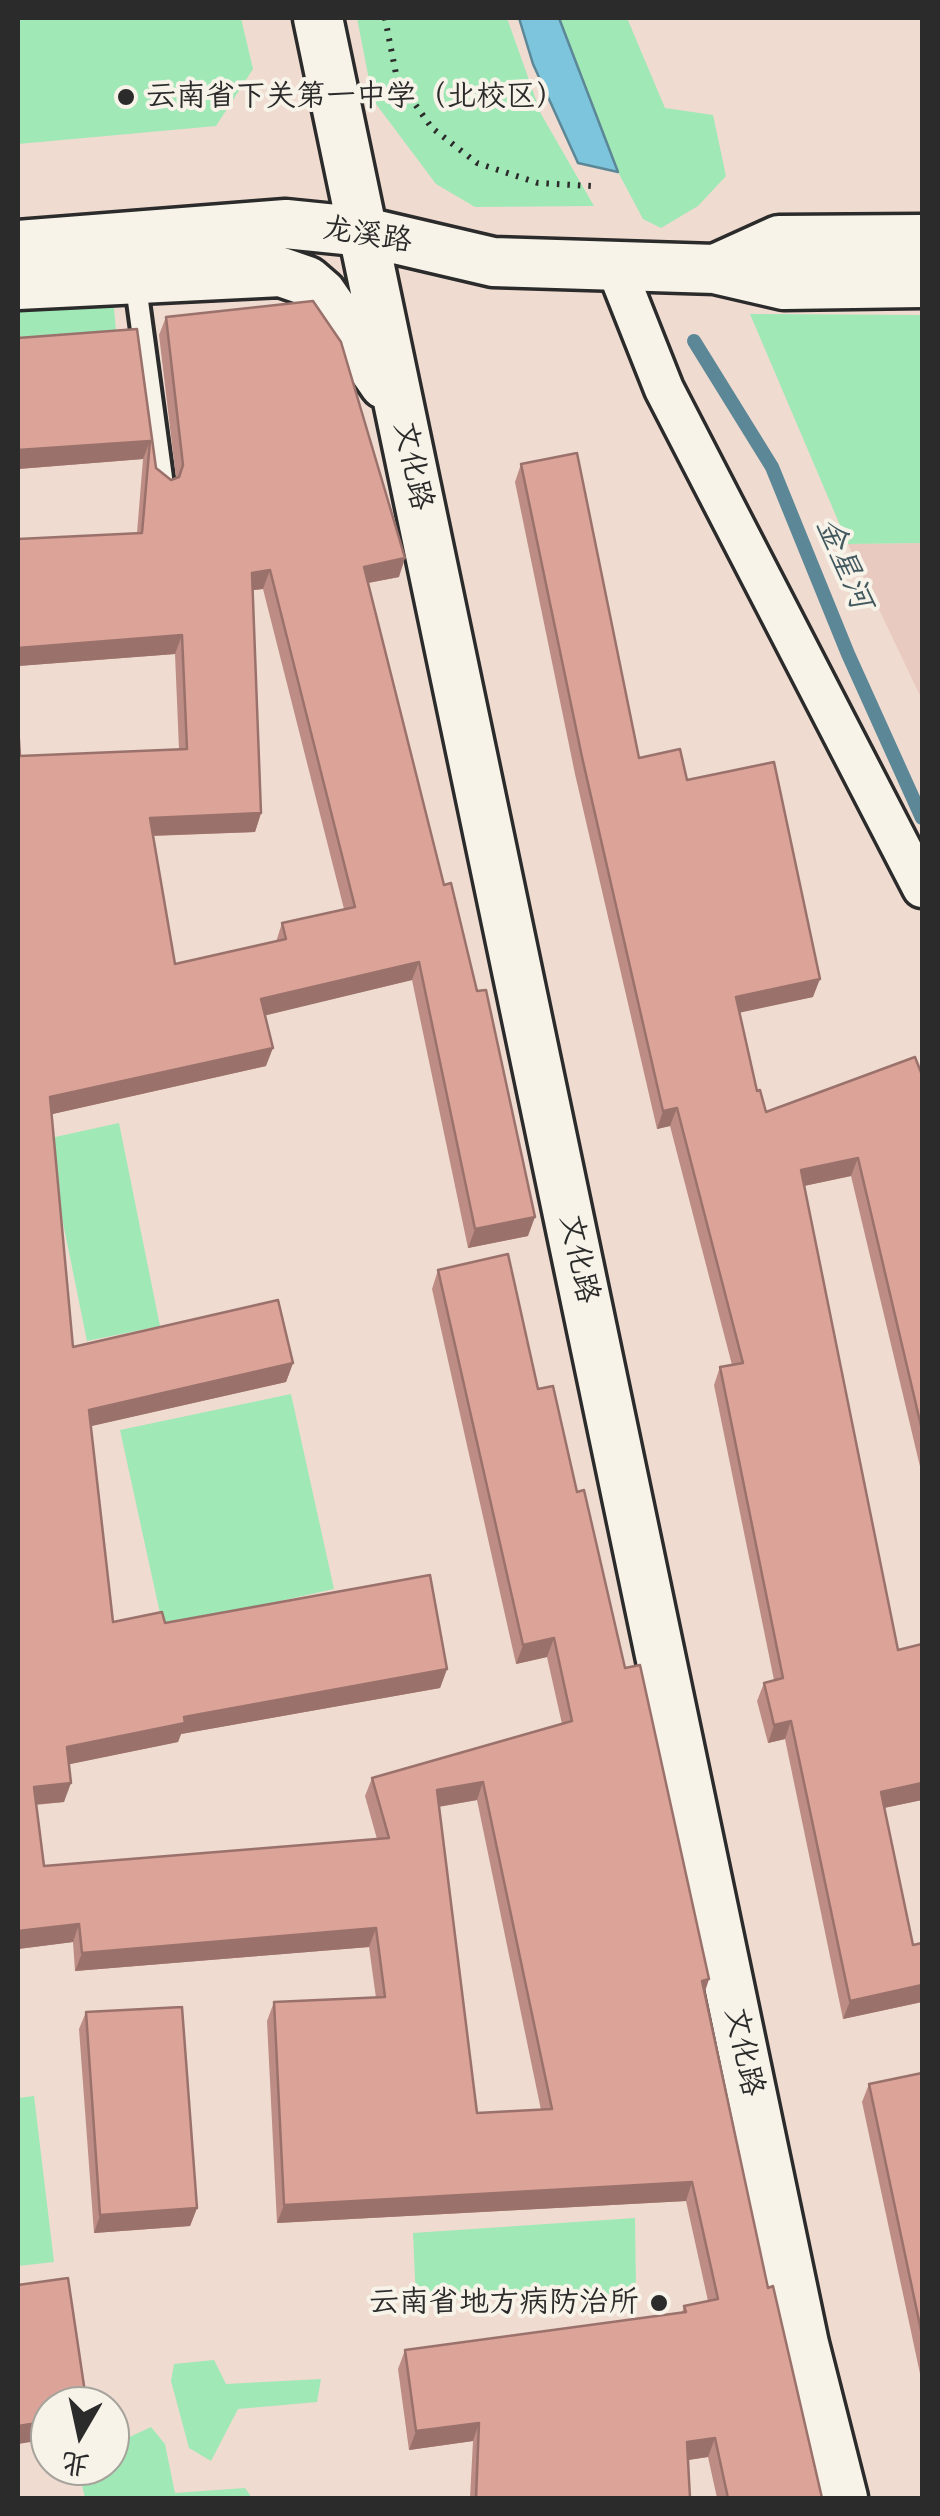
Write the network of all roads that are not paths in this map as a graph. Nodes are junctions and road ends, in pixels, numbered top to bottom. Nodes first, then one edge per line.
1 (318, 18) edge
2 (364, 232) junction
3 (922, 239) edge
4 (18, 245) edge
5 (616, 268) junction
6 (715, 269) junction
7 (135, 277) junction
8 (922, 283) edge
9 (18, 285) edge
10 (398, 398) junction
11 (162, 486) edge
12 (922, 888) edge
13 (843, 2498) edge

1 - 2 street, 文化路
2 - 4 street, 龙溪路
2 - 5 street, 龙溪路
2 - 10 street, 文化路
3 - 6 street, 龙溪路
5 - 6 street, 龙溪路
5 - 12 street
6 - 8 street, 龙溪路
7 - 9 street
7 - 10 street
7 - 11 lane
10 - 13 street, 文化路

